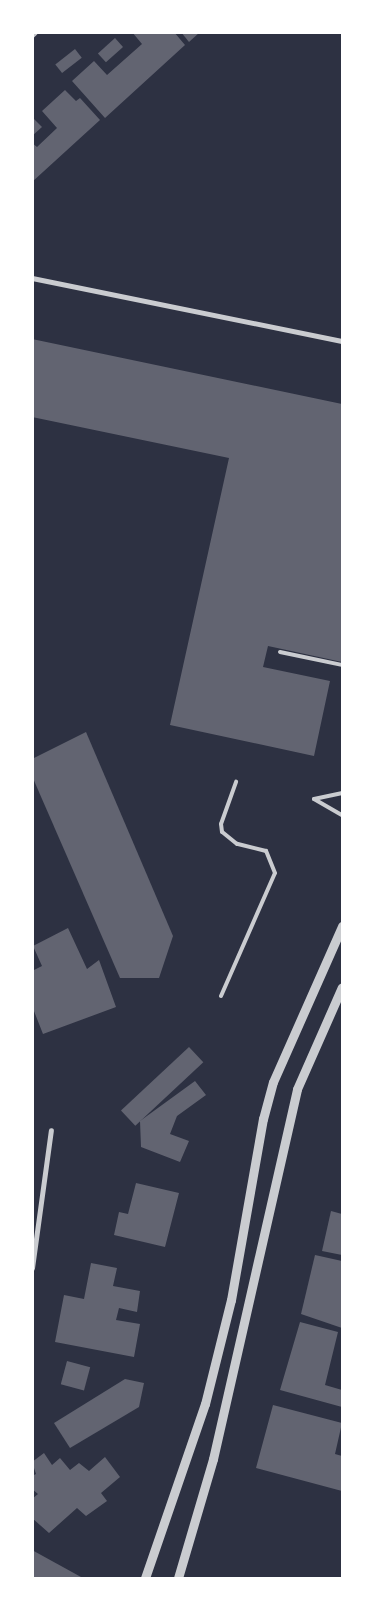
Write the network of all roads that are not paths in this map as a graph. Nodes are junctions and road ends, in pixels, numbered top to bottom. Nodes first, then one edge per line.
1 (32, 278) edge
2 (342, 342) edge
3 (280, 652) dead end
4 (342, 665) edge
5 (236, 782) dead end
6 (342, 793) edge
7 (342, 815) edge
8 (342, 926) edge
9 (342, 987) edge
10 (221, 996) dead end
11 (51, 1130) dead end
12 (32, 1268) edge
13 (145, 1578) edge
14 (178, 1578) edge

1 - 2 street
3 - 4 lane
5 - 10 lane
6 - 7 lane
8 - 13 street
9 - 14 street
11 - 12 street

